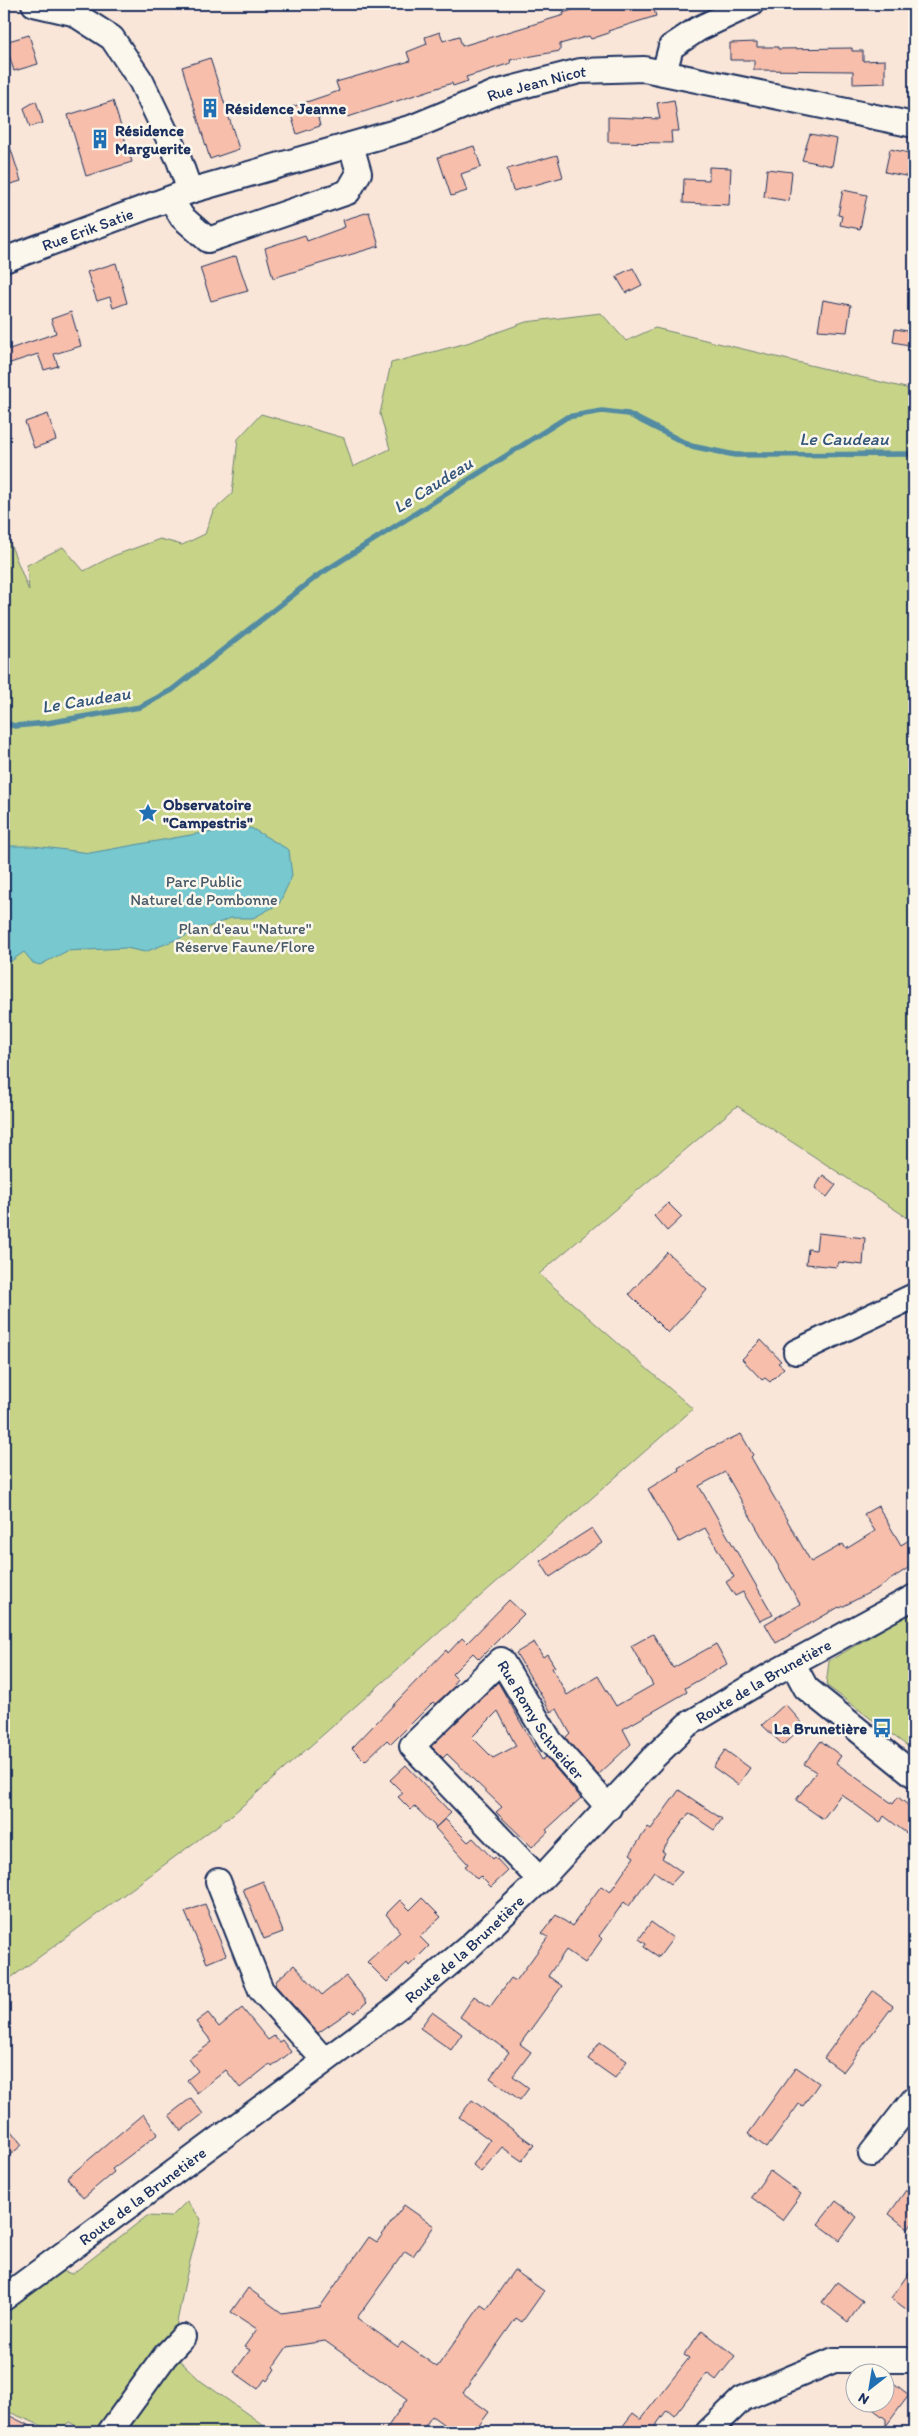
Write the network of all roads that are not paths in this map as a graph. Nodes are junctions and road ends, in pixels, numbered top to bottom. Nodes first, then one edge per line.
1 (34, 4) edge
2 (751, 4) edge
3 (675, 76) junction
4 (914, 125) edge
5 (351, 145) junction
6 (181, 195) junction
7 (4, 260) edge
8 (914, 1296) edge
9 (796, 1352) dead end
10 (914, 1597) edge
11 (793, 1664) junction
12 (914, 1774) edge
13 (609, 1808) junction
14 (540, 1880) junction
15 (218, 1881) dead end
16 (324, 2060) junction
17 (914, 2099) edge
18 (871, 2154) dead end
19 (4, 2298) edge
20 (183, 2337) dead end
21 (914, 2360) edge
22 (110, 2432) edge
23 (708, 2432) edge

1 - 6 street
2 - 3 street
3 - 4 street, Rue Jean Nicot
3 - 5 street, Rue Jean Nicot
5 - 6 street, Rue Jean Nicot
5 - 6 street
6 - 7 street, Rue Erik Satie
8 - 9 street
10 - 11 street, Route de la Brunetière
11 - 12 street
11 - 13 street, Route de la Brunetière
13 - 14 street, Route de la Brunetière
13 - 14 street, Rue Romy Schneider
14 - 16 street, Route de la Brunetière
15 - 16 street
16 - 19 street, Route de la Brunetière
17 - 18 street
20 - 22 street
21 - 23 street

